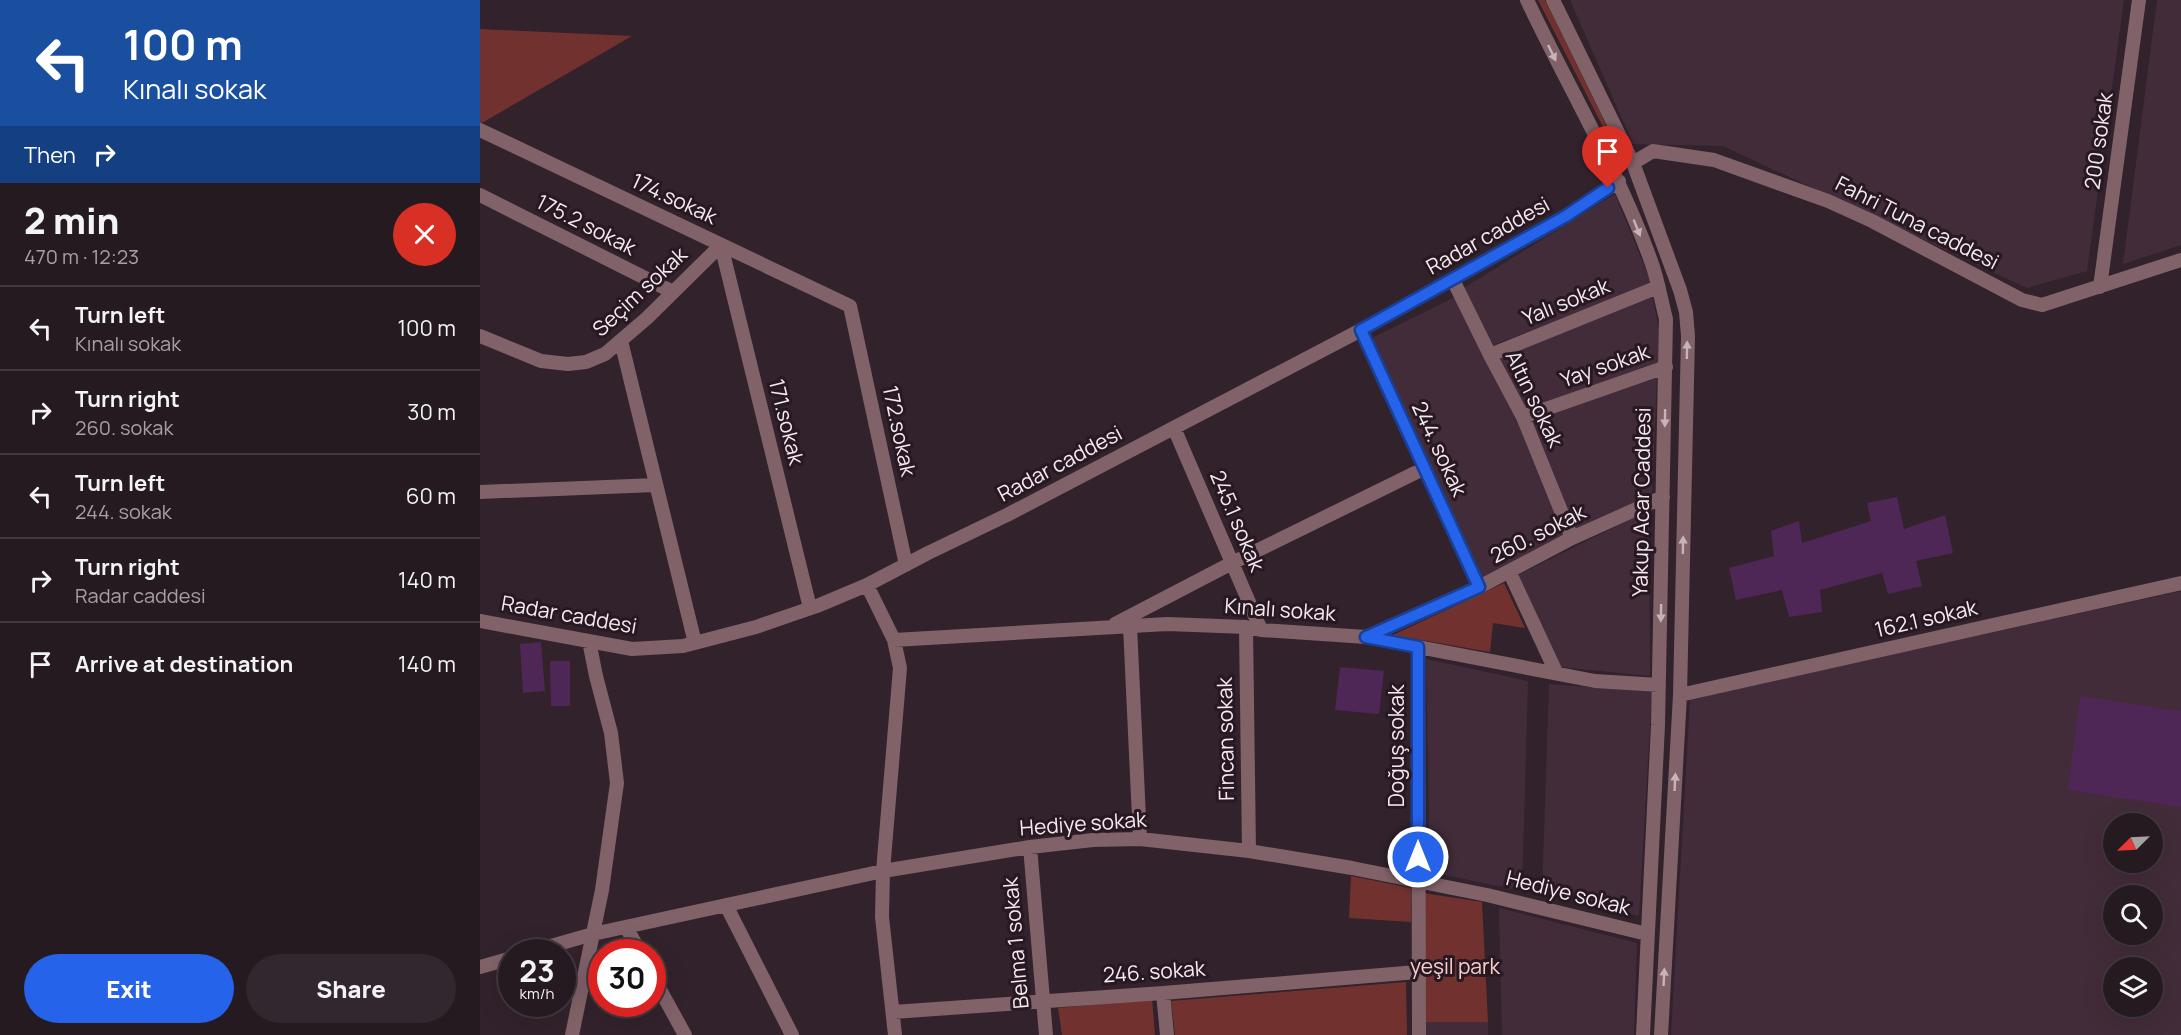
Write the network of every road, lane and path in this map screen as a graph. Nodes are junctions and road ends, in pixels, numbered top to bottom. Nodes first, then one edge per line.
1 (1527, 0) edge
2 (1553, 0) edge
3 (2139, 0) edge
4 (480, 130) edge
5 (1633, 163) junction
6 (1619, 181) junction
7 (480, 195) edge
8 (721, 245) junction
9 (2181, 260) edge
10 (1453, 280) junction
11 (1658, 287) junction
12 (2100, 288) junction
13 (673, 292) junction
14 (850, 306) joint
15 (1361, 330) junction
16 (480, 336) edge
17 (621, 340) junction
18 (1490, 355) junction
19 (1666, 367) junction
20 (1524, 417) junction
21 (1174, 428) junction
22 (1425, 468) junction
23 (656, 485) junction
24 (480, 492) edge
25 (1663, 498) junction
26 (1572, 538) junction
27 (1232, 563) junction
28 (906, 564) junction
29 (1509, 571) junction
30 (2181, 583) edge
31 (867, 585) junction
32 (1479, 587) junction
33 (810, 608) junction
34 (480, 621) edge
35 (1130, 626) junction
36 (1110, 627) junction
37 (1246, 627) junction
38 (1261, 630) junction
39 (1366, 637) junction
40 (894, 640) junction
41 (589, 641) junction
42 (695, 642) junction
43 (1418, 647) junction
44 (1556, 672) junction
45 (1659, 685) junction
46 (1680, 695) junction
47 (1140, 839) junction
48 (1030, 847) junction
49 (1249, 851) junction
50 (884, 871) junction
51 (1418, 881) junction
52 (726, 905) junction
53 (626, 927) junction
54 (593, 934) junction
55 (1647, 934) junction
56 (576, 939) edge
57 (633, 939) edge
58 (498, 962) edge
59 (480, 967) edge
60 (1417, 972) junction
61 (1163, 993) junction
62 (666, 1000) edge
63 (1042, 1002) junction
64 (893, 1012) junction
65 (572, 1035) edge
66 (685, 1035) edge
67 (792, 1035) edge
68 (895, 1035) edge
69 (1046, 1035) edge
70 (1167, 1035) edge
71 (1419, 1035) edge
72 (1643, 1035) edge
73 (1661, 1035) edge

1 -> 6 street, Yakup Acar Caddesi
2 - 5 street, Yakup Acar Caddesi
3 - 12 street, 200 sokak
4 - 8 street, 174.sokak
5 - 12 street, Fahri Tuna caddesi
46 -> 5 street, Yakup Acar Caddesi
6 - 10 street, Radar caddesi
6 -> 11 street, Yakup Acar Caddesi
7 - 13 street, 175.2 sokak
8 - 13 street, Seçim sokak
8 - 14 street, 174.sokak
8 - 33 street, 171.sokak
9 - 12 street, Fahri Tuna caddesi
10 - 15 street, Radar caddesi
10 - 18 street, Altın sokak
11 - 18 street, Yalı sokak
11 - 19 street, Yakup Acar Caddesi
13 - 17 street, Seçim sokak
14 - 28 street, 172.sokak
15 - 21 street, Radar caddesi
15 - 22 street, 244. sokak
16 - 17 street, Seçim sokak
17 - 23 street
18 - 20 street, Altın sokak
19 - 20 street, Yay sokak
19 -> 25 street, Yakup Acar Caddesi
20 - 26 street, Altın sokak
21 - 27 street, 245.1 sokak
21 - 28 street, Radar caddesi
22 - 27 street
22 - 32 street, 244. sokak
23 - 24 street
23 - 42 street
25 - 26 street, 260. sokak
25 -> 45 street, Yakup Acar Caddesi
26 - 29 street, 260. sokak
27 - 36 street
27 - 38 street, 245.1 sokak
28 - 31 street, Radar caddesi
29 - 32 street, 260. sokak
29 - 44 street
30 - 46 street, 162.1 sokak
31 - 33 street, Radar caddesi
31 - 40 street
32 - 39 street, 260. sokak
33 - 42 street, Radar caddesi
34 - 41 street, Radar caddesi
35 - 36 street, Kınalı sokak
35 - 37 street, Kınalı sokak
35 - 47 street
36 - 40 street, Kınalı sokak
37 - 38 street, Kınalı sokak
37 - 49 street, Fincan sokak
38 - 39 street, Kınalı sokak
39 - 43 street, Kınalı sokak
40 - 50 street
41 - 42 street, Radar caddesi
41 - 54 street
43 - 44 street, Kınalı sokak
43 - 51 street, Doğuş sokak
44 - 45 street, Kınalı sokak
45 - 55 street, Yakup Acar Caddesi
73 -> 46 street, Yakup Acar Caddesi
47 - 48 street, Hediye sokak
47 - 49 street, Hediye sokak
48 - 50 street, Hediye sokak
48 - 63 street, Belma 1 sokak
49 - 51 street, Hediye sokak
50 - 52 street, Hediye sokak
50 - 64 street
51 - 55 street, Hediye sokak
51 - 60 street, Doğuş sokak
52 - 53 street, Hediye sokak
52 - 67 street
53 - 54 street, Hediye sokak
53 - 57 street
54 - 56 street, Hediye sokak
54 - 65 street
55 - 72 street, Yakup Acar Caddesi
58 - 59 street
60 - 61 street, 246. sokak
60 - 71 street, Doğuş sokak
61 - 63 street, 246. sokak
61 - 70 street
62 - 66 street
63 - 64 street, 246. sokak
63 - 69 street, Belma 1 sokak
64 - 68 street

